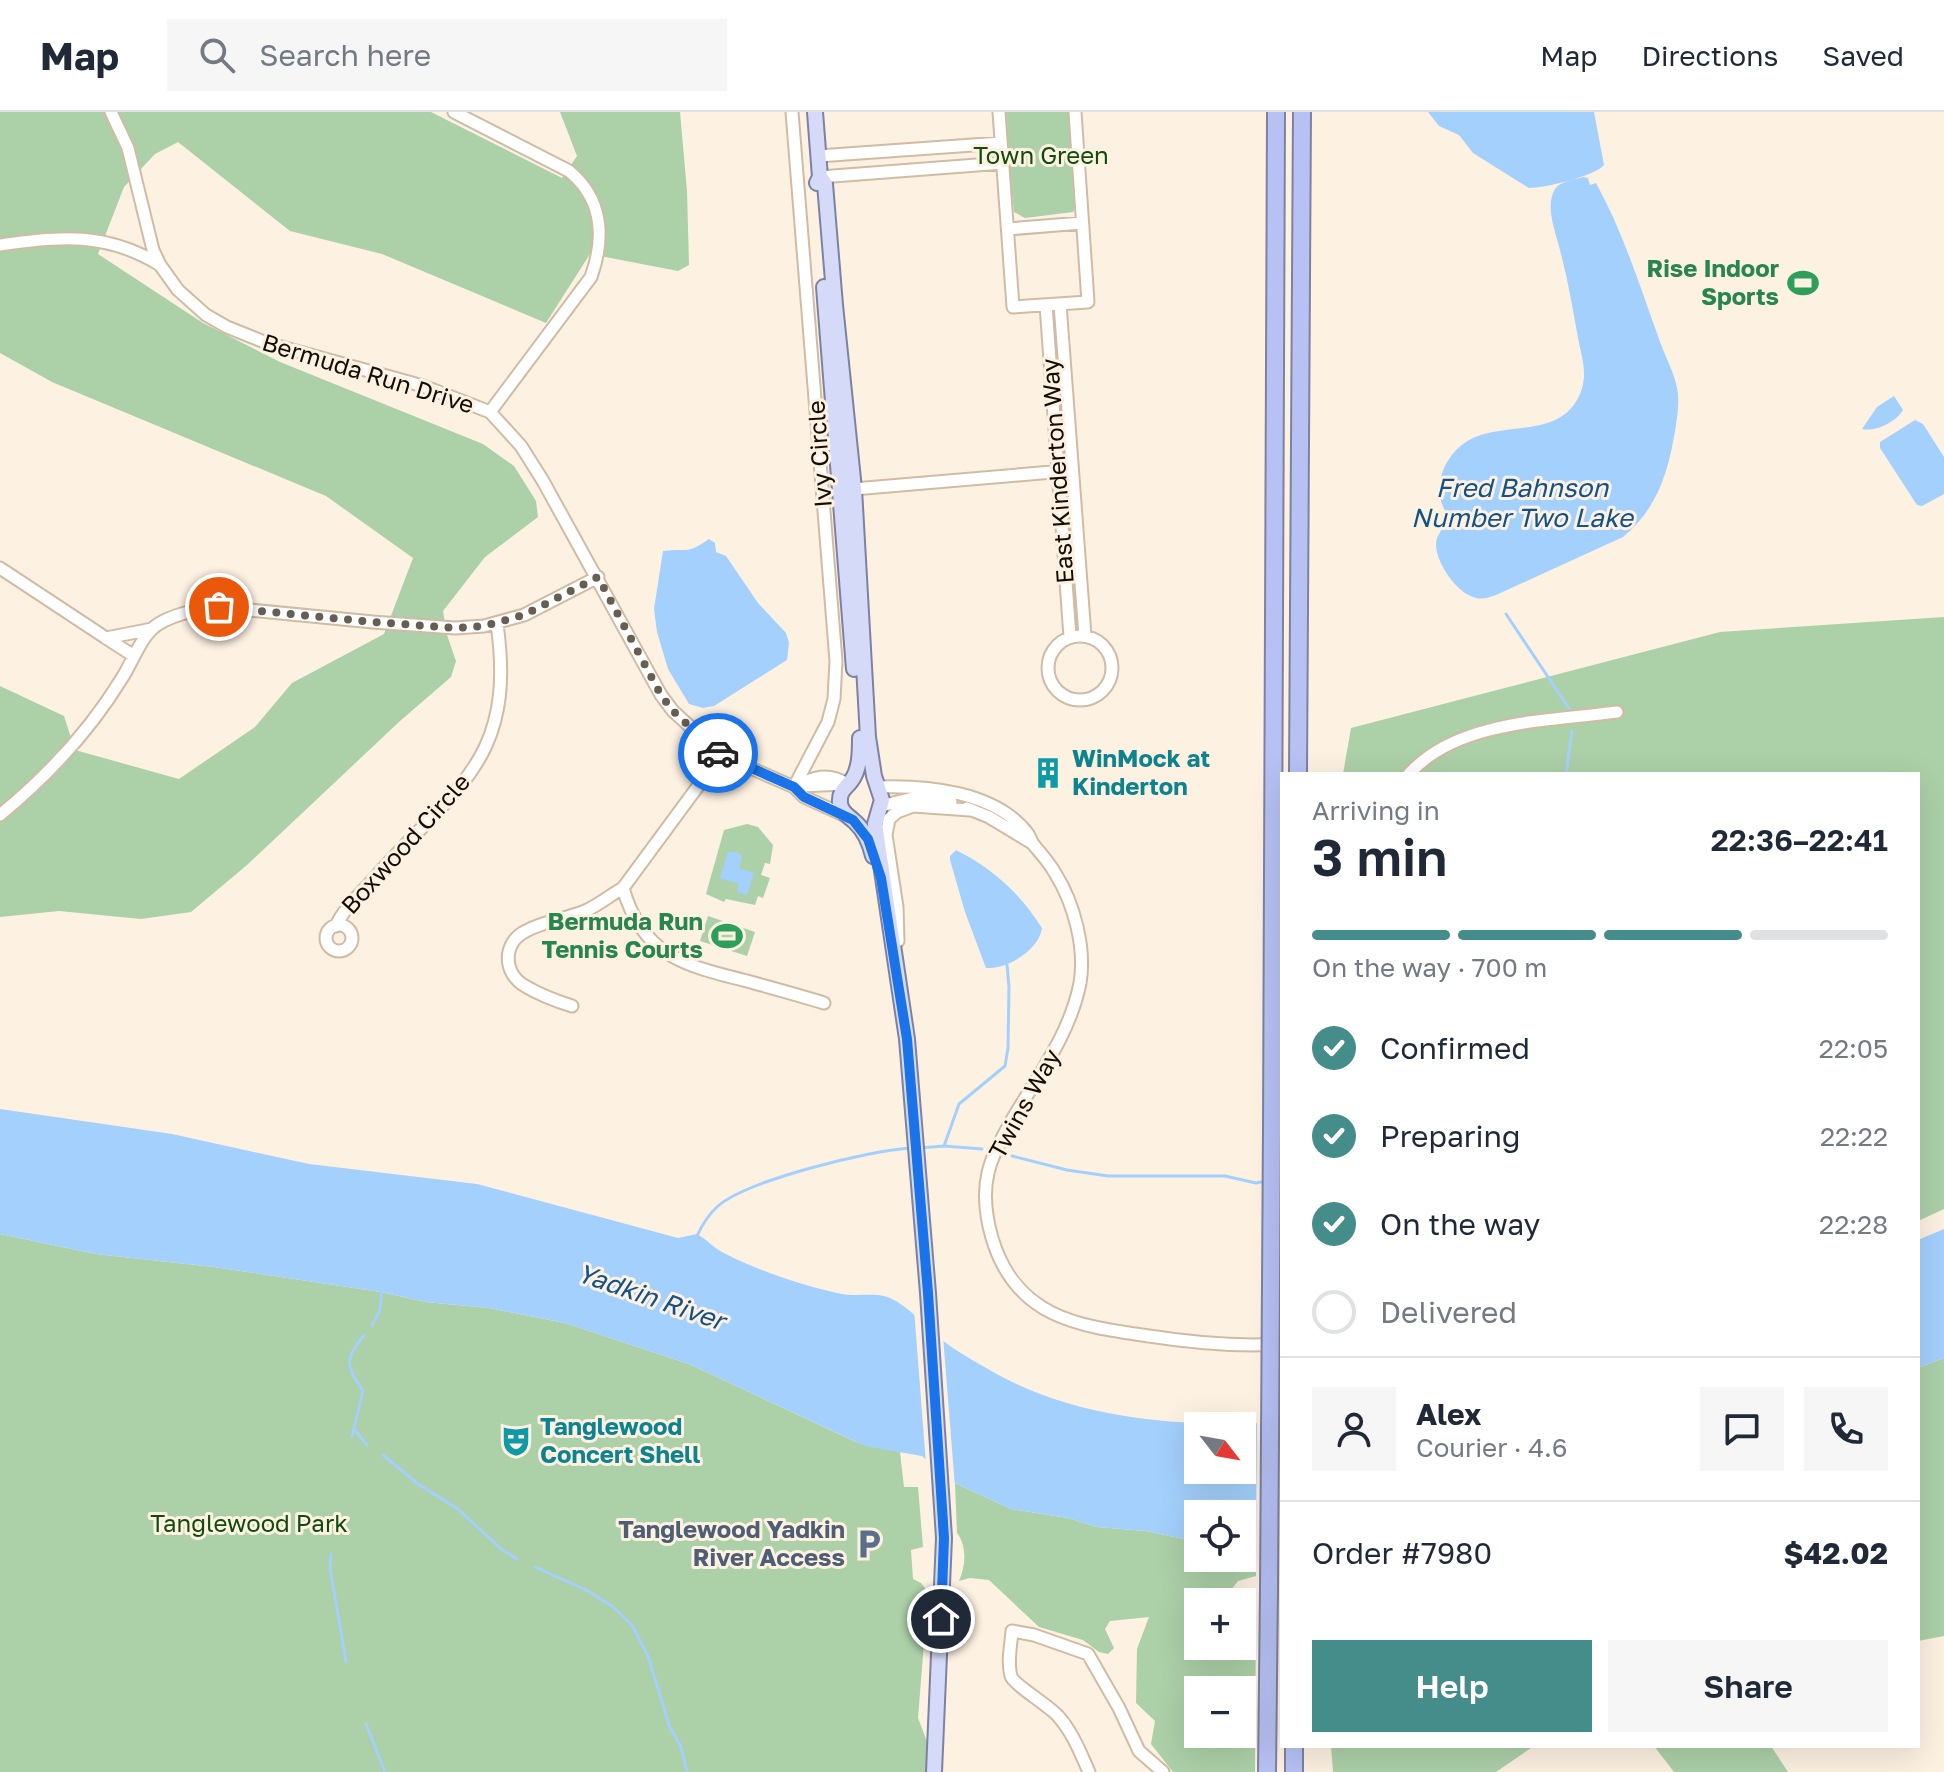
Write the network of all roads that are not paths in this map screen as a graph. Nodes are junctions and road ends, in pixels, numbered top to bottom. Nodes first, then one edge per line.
1 (111, 112) edge
2 (454, 112) edge
3 (792, 112) edge
4 (815, 112) edge
5 (999, 112) edge
6 (1075, 112) edge
7 (1276, 112) edge
8 (1302, 112) edge
9 (1001, 143) junction
10 (818, 156) junction
11 (1003, 163) junction
12 (820, 177) junction
13 (1082, 223) junction
14 (1008, 229) junction
15 (0, 245) edge
16 (160, 265) junction
17 (1060, 304) junction
18 (1046, 305) junction
19 (832, 396) junction
20 (490, 412) junction
21 (1073, 470) junction
22 (1058, 472) junction
23 (854, 489) junction
24 (0, 568) edge
25 (598, 577) junction
26 (497, 624) junction
27 (152, 629) junction
28 (1085, 636) junction
29 (1070, 637) junction
30 (106, 638) junction
31 (134, 656) junction
32 (1617, 712) dead end
33 (721, 755) junction
34 (1298, 772) edge
35 (1412, 772) edge
36 (849, 783) junction
37 (876, 786) junction
38 (794, 787) junction
39 (878, 810) junction
40 (970, 810) junction
41 (0, 815) edge
42 (851, 818) junction
43 (1032, 843) junction
44 (881, 878) junction
45 (623, 888) junction
46 (336, 926) dead end
47 (901, 998) junction
48 (824, 1003) dead end
49 (572, 1006) dead end
50 (1280, 1344) edge
51 (1294, 1748) edge
52 (934, 1772) edge
53 (1089, 1772) edge
54 (1163, 1772) edge
55 (1267, 1772) edge
56 (1294, 1772) edge

1 - 16 street, Bermuda Run Drive
2 - 20 street
3 - 38 street, Ivy Circle
4 - 10 main road
5 - 9 street
6 - 13 street
7 - 55 highway, bridge
8 - 34 highway
9 - 10 street
9 - 11 street
10 - 12 main road
11 - 12 street
11 - 14 street
12 - 19 main road
12 - 23 main road
13 - 14 street
13 - 17 street
14 - 18 street
15 - 16 street, Bermuda Run Drive
16 - 20 street, Bermuda Run Drive
17 - 18 street
17 - 21 street, East Kinderton Way
18 - 22 street, East Kinderton Way
19 - 23 street
19 - 36 main road
20 - 25 street, Bermuda Run Drive
21 - 22 street
21 - 28 street, East Kinderton Way
22 - 23 street
22 - 29 street, East Kinderton Way
23 - 37 main road
24 - 30 street
25 - 26 street
25 - 33 street, Bermuda Run Drive
26 - 27 street
26 - 46 street, Boxwood Circle
27 - 30 street
27 - 31 street
28 - 29 street
28 - 29 street
30 - 31 street
31 - 41 street
32 - 35 street
33 - 38 street, Bermuda Run Drive
33 - 45 street
36 - 37 main road
36 - 38 street, Bermuda Run Drive
36 - 42 main road
37 - 39 main road
37 - 43 street, Twins Way
38 - 42 street, Bermuda Run Drive
39 - 40 street, Twins Way
39 - 42 main road
39 - 44 main road
40 - 43 street, Twins Way
40 - 47 street, Twins Way
42 - 44 main road
43 - 50 street, Twins Way
44 - 47 main road
45 - 48 street
45 - 49 street
47 - 52 main road
51 - 56 highway
53 - 54 street

